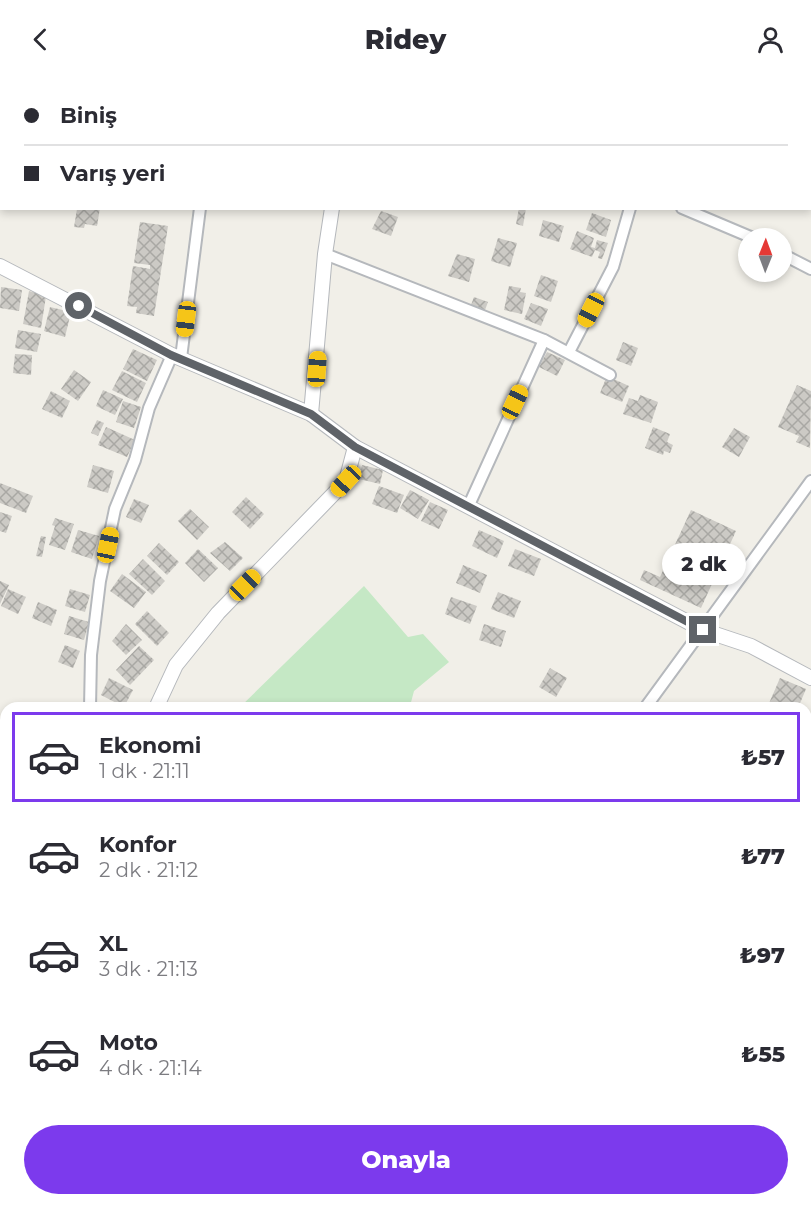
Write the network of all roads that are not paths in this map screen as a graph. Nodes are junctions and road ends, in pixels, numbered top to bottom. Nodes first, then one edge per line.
1 (200, 210) edge
2 (332, 210) edge
3 (629, 210) edge
4 (687, 210) edge
5 (738, 232) edge
6 (325, 254) junction
7 (792, 259) edge
8 (0, 266) edge
9 (811, 269) edge
10 (544, 340) junction
11 (569, 352) junction
12 (176, 356) junction
13 (610, 375) dead end
14 (311, 414) junction
15 (355, 447) junction
16 (811, 481) edge
17 (469, 505) junction
18 (703, 630) junction
19 (811, 678) edge
20 (90, 702) edge
21 (159, 702) edge
22 (649, 702) edge

1 - 12 street
2 - 6 street
3 - 11 street
4 - 5 street
6 - 10 street
6 - 14 street
7 - 9 street
8 - 12 street
10 - 11 street
10 - 17 street
11 - 13 street
12 - 14 street
12 - 20 street
14 - 15 street
15 - 17 street
15 - 21 street
16 - 18 street
17 - 18 street
18 - 19 street
18 - 22 street

